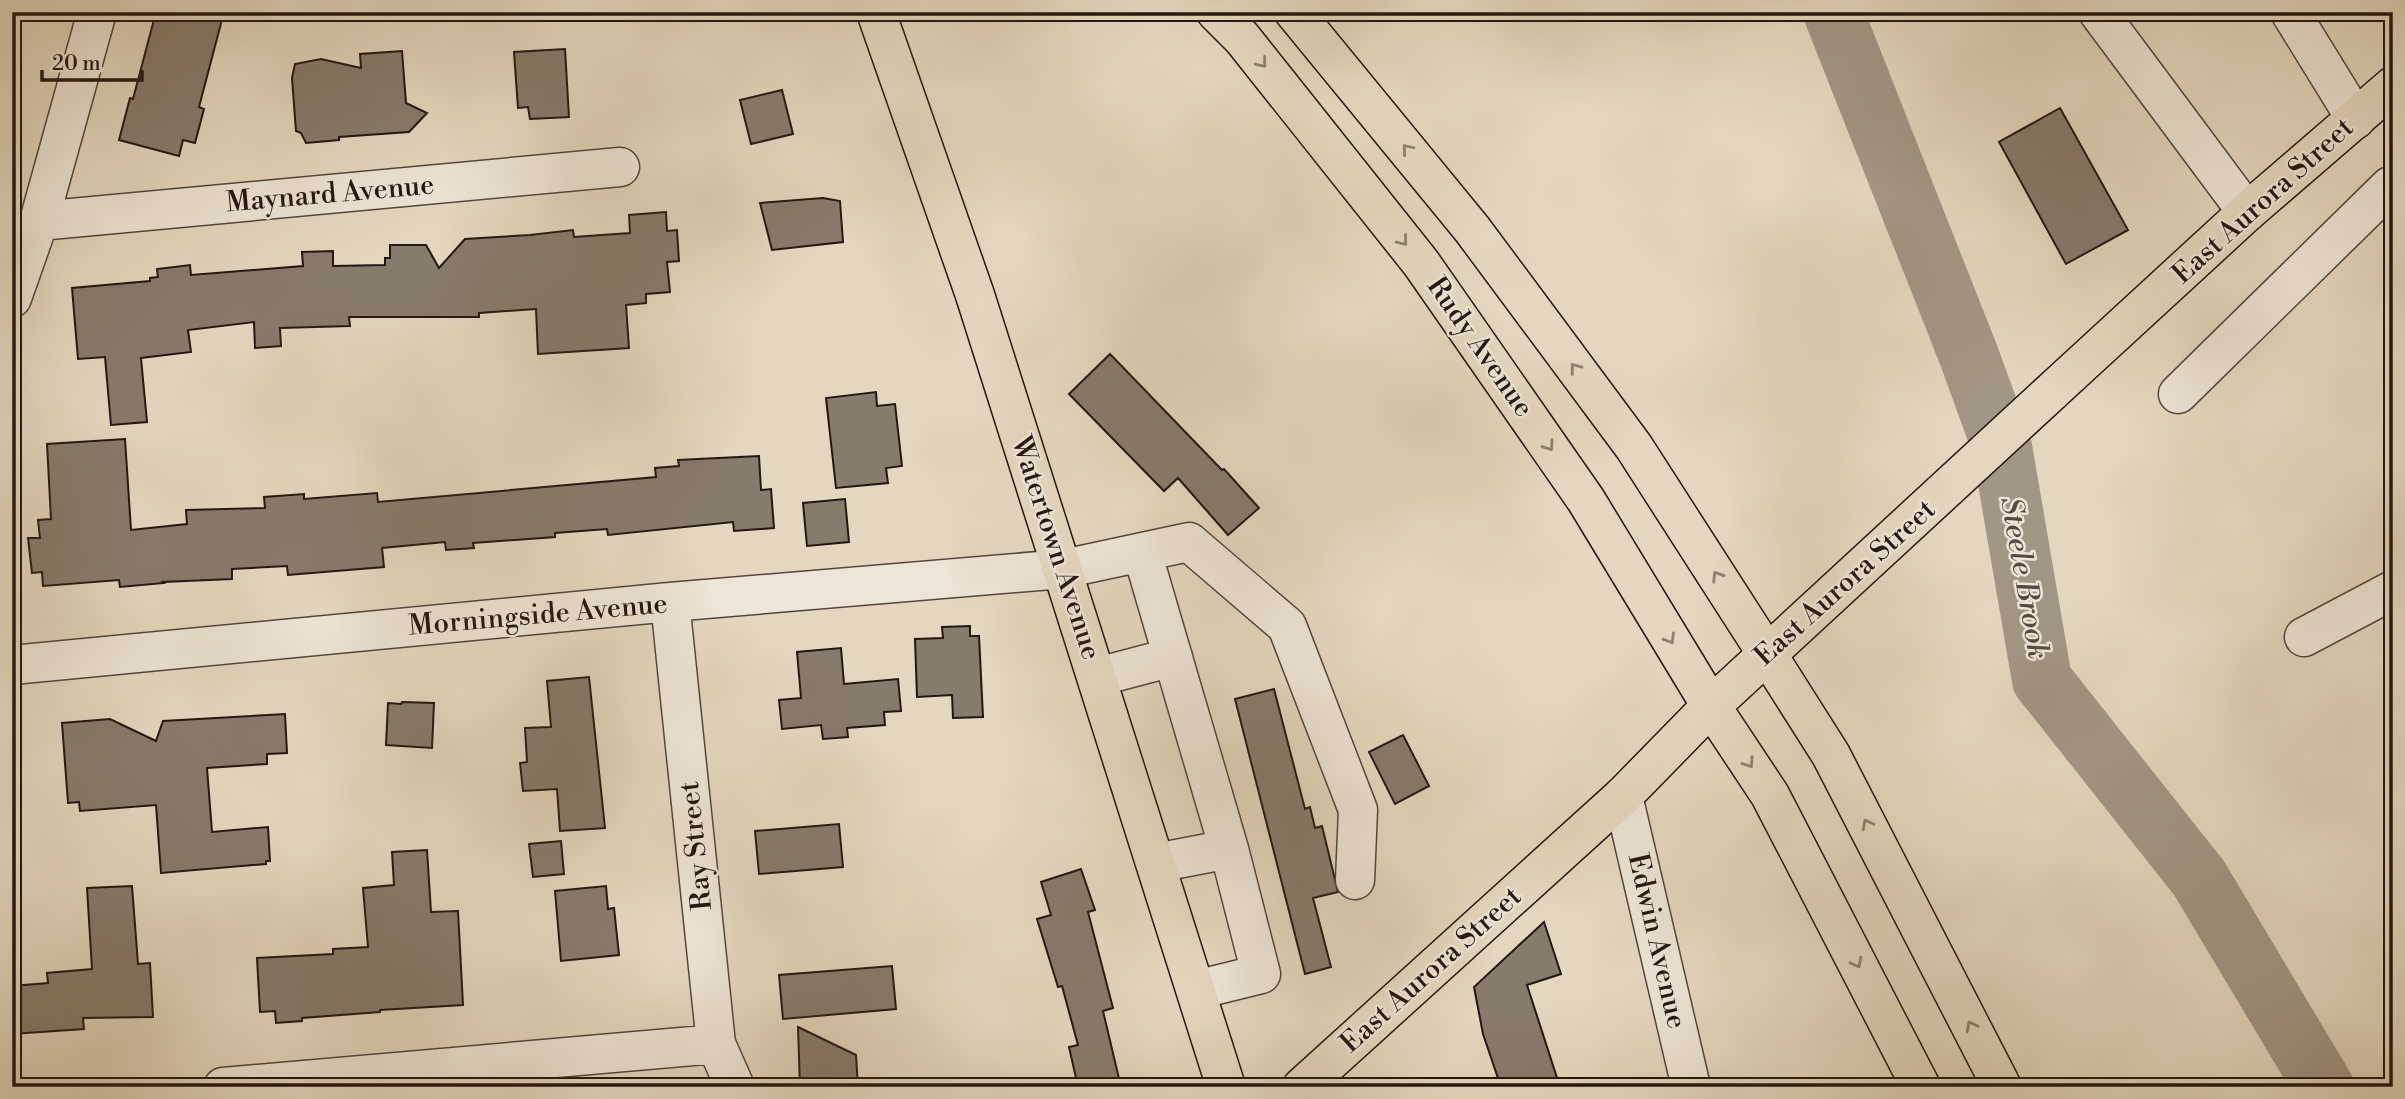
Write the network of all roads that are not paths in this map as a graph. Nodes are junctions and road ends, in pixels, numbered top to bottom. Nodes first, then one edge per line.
1 (97, 12) edge
2 (876, 12) edge
3 (1216, 12) edge
4 (1294, 12) edge
5 (2098, 12) edge
6 (2290, 12) edge
7 (2393, 86) edge
8 (2356, 119) junction
9 (620, 167) dead end
10 (2390, 186) dead end
11 (2248, 212) junction
12 (39, 221) junction
13 (12, 298) edge
14 (2178, 394) dead end
15 (1142, 552) junction
16 (1063, 569) junction
17 (2393, 590) edge
18 (670, 602) junction
19 (2304, 637) dead end
20 (1767, 654) junction
21 (1173, 657) junction
22 (12, 665) edge
23 (1097, 677) junction
24 (1711, 706) junction
25 (1623, 796) junction
26 (1229, 849) junction
27 (1156, 863) junction
28 (1355, 880) dead end
29 (1196, 990) junction
30 (716, 1044) junction
31 (223, 1087) edge
32 (735, 1087) edge
33 (1226, 1087) edge
34 (1302, 1087) edge
35 (1691, 1087) edge
36 (1921, 1087) edge
37 (2002, 1087) edge

1 - 12 street
2 - 16 main road, Watertown Avenue
3 -> 24 main road, Rudy Avenue
20 -> 4 main road
5 - 11 street
6 - 8 street
7 - 8 main road, East Aurora Street
8 - 11 main road, East Aurora Street
9 - 12 street, Maynard Avenue
10 - 14 street
11 - 20 main road, East Aurora Street
12 - 13 street
15 - 16 street, Morningside Avenue
15 - 21 street
15 - 28 street, Morningside Avenue
16 - 18 street, Morningside Avenue
16 - 23 main road, Watertown Avenue
17 - 19 street
18 - 22 street, Morningside Avenue
18 - 30 street, Ray Street
20 - 24 main road, East Aurora Street
37 -> 20 main road
21 - 23 street
21 - 26 street
23 - 27 main road, Watertown Avenue
24 - 25 main road, East Aurora Street
24 -> 36 main road, Rudy Avenue
25 - 34 main road, East Aurora Street
25 - 35 street, Edwin Avenue
26 - 27 street
26 - 29 street
27 - 29 main road, Watertown Avenue
29 - 33 main road, Watertown Avenue
30 - 31 street
30 - 32 street, Ray Street

